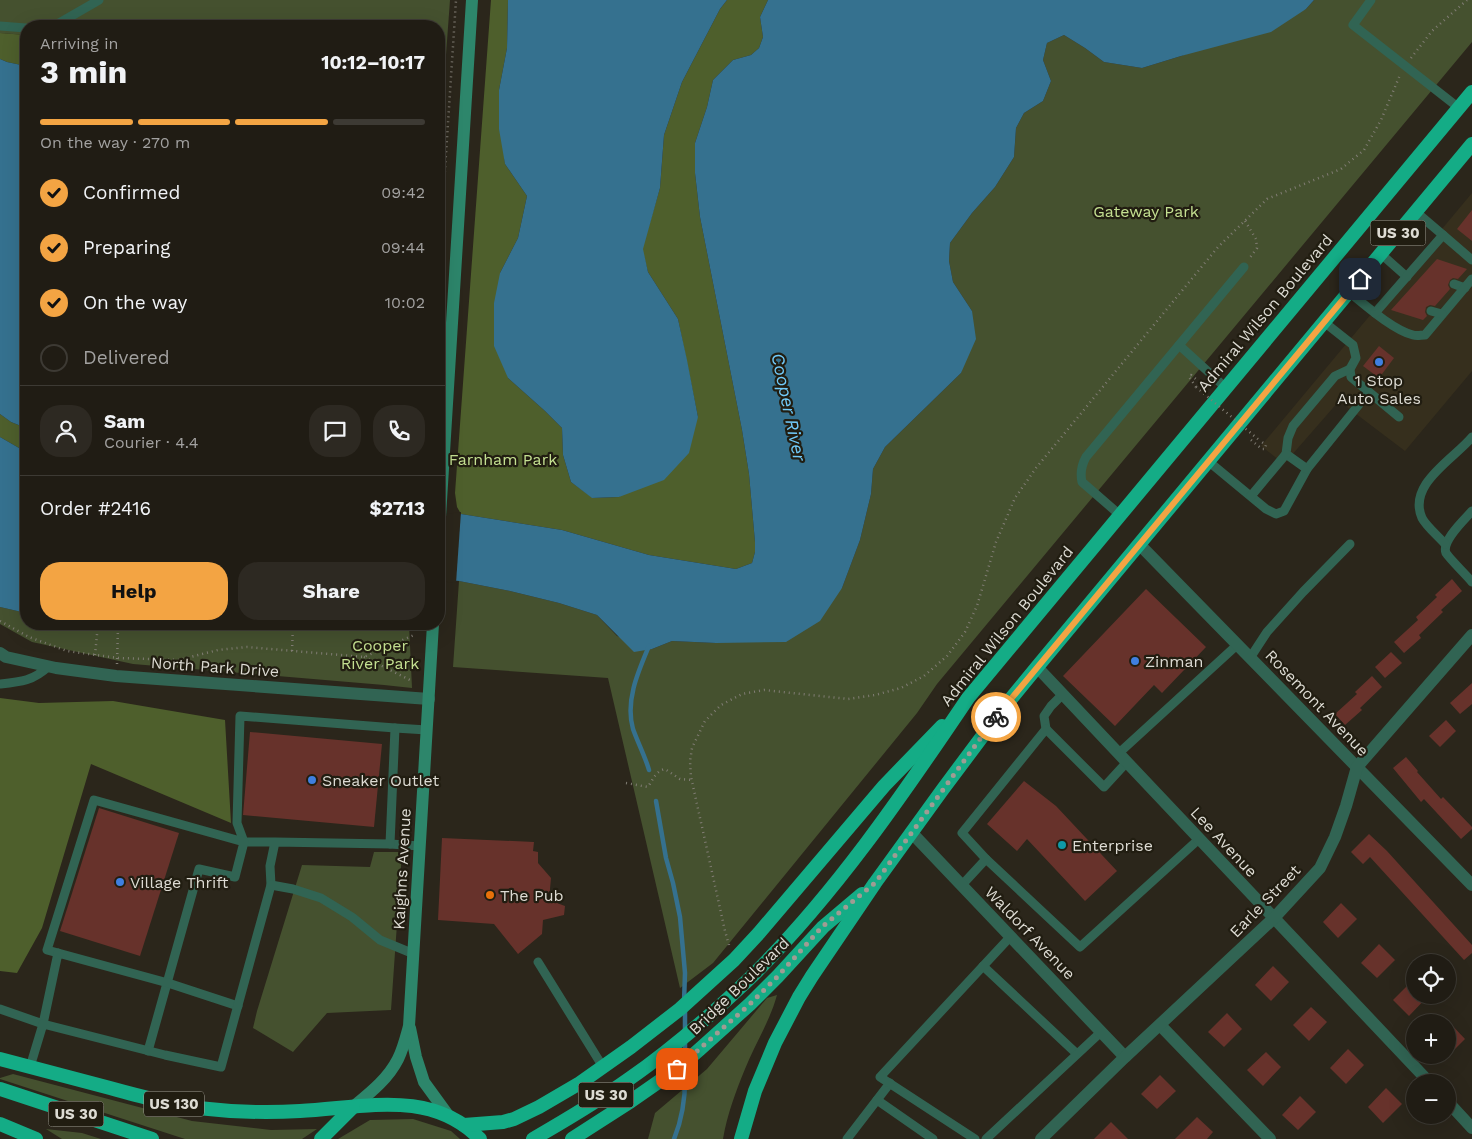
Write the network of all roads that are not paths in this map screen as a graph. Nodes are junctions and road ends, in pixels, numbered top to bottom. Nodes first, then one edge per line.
1 (99, 0) edge
2 (472, 0) edge
3 (1371, 0) edge
4 (64, 20) edge
5 (0, 26) edge
6 (20, 28) edge
7 (1472, 92) edge
8 (1459, 108) junction
9 (1471, 149) edge
10 (1416, 212) junction
11 (1443, 236) junction
12 (1381, 254) junction
13 (1472, 260) edge
14 (1244, 267) road end
15 (1416, 267) junction
16 (1424, 273) dead end
17 (1407, 277) junction
18 (1472, 279) edge
19 (1454, 284) dead end
20 (1464, 288) junction
21 (1349, 292) junction
22 (1394, 292) junction
23 (1401, 299) dead end
24 (1431, 310) dead end
25 (1376, 313) junction
26 (1442, 314) junction
27 (1324, 322) junction
28 (1179, 345) junction
29 (1350, 369) junction
30 (1226, 388) junction
31 (445, 389) edge
32 (1369, 392) junction
33 (1399, 417) dead end
34 (1472, 437) edge
35 (1286, 454) junction
36 (1208, 461) junction
37 (1307, 469) junction
38 (1250, 496) junction
39 (1472, 511) edge
40 (1120, 515) junction
41 (1139, 544) junction
42 (1350, 544) dead end
43 (1445, 544) junction
44 (1472, 582) edge
45 (433, 630) edge
46 (1472, 635) edge
47 (1237, 644) junction
48 (0, 654) edge
49 (1250, 658) junction
50 (49, 666) junction
51 (1037, 667) junction
52 (0, 684) edge
53 (1063, 694) junction
54 (968, 698) junction
55 (429, 699) junction
56 (395, 728) junction
57 (1046, 729) junction
58 (427, 730) junction
59 (1123, 758) junction
60 (1357, 768) junction
61 (911, 832) junction
62 (1199, 838) junction
63 (244, 842) junction
64 (274, 842) junction
65 (390, 844) junction
66 (420, 846) junction
67 (986, 859) junction
68 (1470, 877) edge
69 (875, 883) junction
70 (271, 885) junction
71 (962, 885) junction
72 (1274, 918) junction
73 (1011, 936) junction
74 (58, 953) junction
75 (414, 954) junction
76 (538, 962) dead end
77 (983, 966) junction
78 (168, 983) junction
79 (238, 1006) junction
80 (0, 1009) edge
81 (43, 1024) junction
82 (1160, 1025) junction
83 (409, 1026) junction
84 (1101, 1032) junction
85 (148, 1051) junction
86 (1077, 1054) junction
87 (1125, 1057) junction
88 (0, 1059) edge
89 (30, 1067) junction
90 (603, 1067) junction
91 (1421, 1074) edge
92 (890, 1083) junction
93 (0, 1089) edge
94 (877, 1100) junction
95 (353, 1107) junction
96 (1456, 1111) edge
97 (448, 1115) junction
98 (0, 1124) edge
99 (464, 1125) junction
100 (1472, 1128) edge
101 (1045, 1138) edge
102 (36, 1139) edge
103 (152, 1139) edge
104 (320, 1139) edge
105 (480, 1139) edge
106 (533, 1139) edge
107 (572, 1139) edge
108 (741, 1139) edge
109 (847, 1139) edge
110 (933, 1139) edge
111 (975, 1139) edge
112 (986, 1139) edge
113 (1270, 1139) edge

1 - 4 lane
2 - 31 main road
3 - 8 lane
5 - 6 lane
7 - 8 highway, Admiral Wilson Boulevard / US 30
8 - 30 highway, Admiral Wilson Boulevard / US 30
9 - 10 highway, US 30
10 - 11 lane
10 - 12 highway, US 30
11 - 13 lane
11 - 15 lane
12 - 17 lane
12 - 21 highway, US 30
14 - 28 lane
15 - 16 lane
15 - 17 lane
17 - 22 lane
18 - 20 lane
19 - 20 lane
20 - 26 lane
21 - 25 lane
21 - 27 highway, US 30
22 - 23 lane
22 - 25 lane
24 - 26 lane
25 - 26 lane
27 - 29 lane
27 - 36 highway, US 30
28 - 30 lane
28 - 40 lane
29 - 32 lane
29 - 35 lane
30 - 40 highway, Admiral Wilson Boulevard / US 30
32 - 33 lane
32 - 37 lane
34 - 43 lane
35 - 37 lane
35 - 38 lane
36 - 38 lane
36 - 41 highway, US 30
37 - 38 lane
39 - 43 lane
40 - 54 highway, Admiral Wilson Boulevard / US 30
41 - 47 street, Rosemont Avenue
41 - 51 highway, US 30
42 - 49 lane
43 - 44 lane
45 - 55 main road, Kaighns Avenue
46 - 60 street, Earle Street
47 - 49 street, Rosemont Avenue
47 - 59 lane
48 - 50 street, North Park Drive
49 - 60 street, Rosemont Avenue
50 - 52 lane
50 - 55 street, North Park Drive
51 - 53 street, Lee Avenue
51 - 61 highway, US 30
53 - 57 lane
53 - 59 street, Lee Avenue
54 - 90 highway
54 - 106 highway, Admiral Wilson Boulevard / US 30
55 - 58 main road, Kaighns Avenue
56 - 58 lane
56 - 63 lane
56 - 65 lane
57 - 59 lane
57 - 67 lane
58 - 66 main road, Kaighns Avenue
59 - 62 street, Lee Avenue
60 - 68 street, Rosemont Avenue
60 - 72 street, Earle Street
61 - 69 highway, US 30
61 - 71 street, Waldorf Avenue
62 - 67 lane
62 - 72 street, Lee Avenue
63 - 64 lane
63 - 74 lane
63 - 78 lane
64 - 65 lane
64 - 70 lane
65 - 66 lane
66 - 75 main road, Kaighns Avenue
67 - 71 lane
69 - 107 highway, Bridge Boulevard
69 - 108 highway, US 30
70 - 75 lane
70 - 79 lane
71 - 73 street, Waldorf Avenue
72 - 82 street, Earle Street
72 - 91 street, Lee Avenue
73 - 77 lane
73 - 84 street, Waldorf Avenue
74 - 78 lane
74 - 81 lane
75 - 83 main road, Kaighns Avenue
76 - 90 lane
77 - 86 lane
77 - 92 lane
78 - 79 lane
78 - 85 lane
79 - 85 lane
80 - 81 lane
81 - 85 lane
81 - 89 lane
82 - 87 street, Earle Street
82 - 113 street
83 - 95 main road, Kaighns Avenue
83 - 97 main road, Kaighns Avenue
84 - 86 lane
84 - 87 street, Waldorf Avenue
86 - 112 lane
87 - 101 street, Earle Street
88 - 89 highway, US 130
89 - 95 highway, US 130
90 - 99 highway
92 - 94 lane
92 - 111 lane
93 - 103 highway, US 30
94 - 109 lane
94 - 110 lane
95 - 97 highway, US 130
95 - 104 highway
96 - 100 street
97 - 99 highway, US 130
98 - 102 highway
99 - 105 highway, US 130

